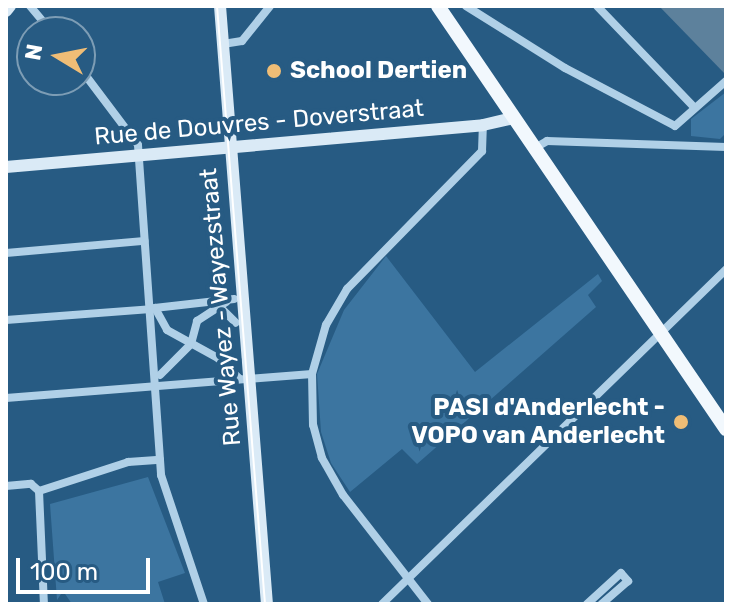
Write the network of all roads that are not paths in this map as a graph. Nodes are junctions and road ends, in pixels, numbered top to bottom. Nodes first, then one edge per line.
1 (220, 6) edge
2 (270, 6) edge
3 (438, 6) edge
4 (466, 6) edge
5 (597, 6) edge
6 (223, 44) junction
7 (726, 81) edge
8 (96, 88) edge
9 (694, 107) junction
10 (514, 118) junction
11 (483, 125) junction
12 (675, 126) junction
13 (679, 145) junction
14 (231, 147) junction
15 (726, 147) edge
16 (535, 148) junction
17 (139, 156) junction
18 (6, 167) edge
19 (144, 241) junction
20 (6, 253) edge
21 (726, 269) edge
22 (218, 305) junction
23 (151, 309) junction
24 (6, 320) edge
25 (236, 323) dead end
26 (659, 332) junction
27 (191, 344) junction
28 (312, 374) junction
29 (160, 375) dead end
30 (244, 379) junction
31 (156, 385) junction
32 (6, 398) edge
33 (726, 429) edge
34 (160, 460) junction
35 (6, 486) edge
36 (39, 491) junction
37 (405, 578) junction
38 (44, 604) edge
39 (204, 604) edge
40 (267, 604) edge
41 (382, 604) edge
42 (428, 604) edge
43 (587, 604) edge
44 (602, 604) edge

1 - 6 street, Rue Wayez - Wayezstraat
2 - 6 street
3 - 10 main road
4 - 12 street
5 - 9 street
6 - 14 street, Rue Wayez - Wayezstraat
7 - 9 street
8 - 17 street
9 - 12 street
10 - 11 street, Rue de Douvres - Doverstraat
10 - 16 main road
11 - 14 street, Rue de Douvres - Doverstraat
11 - 28 street
12 - 13 street
13 - 15 street
13 - 16 street
14 - 17 street, Rue de Douvres - Doverstraat
14 - 30 street, Rue Wayez - Wayezstraat
16 - 26 main road
17 - 18 street, Rue de Douvres - Doverstraat
17 - 19 street
19 - 20 street
19 - 23 street
21 - 26 street
22 - 25 street
22 - 27 street
22 - 27 street
23 - 24 street
23 - 31 street
26 - 33 main road
26 - 37 street
27 - 29 street
27 - 30 street
28 - 30 street
28 - 37 street
30 - 31 street
30 - 40 street, Rue Wayez - Wayezstraat
31 - 32 street
31 - 34 street
34 - 36 street
34 - 39 street
35 - 36 street
36 - 38 street
37 - 41 street
37 - 42 street
43 - 44 street

